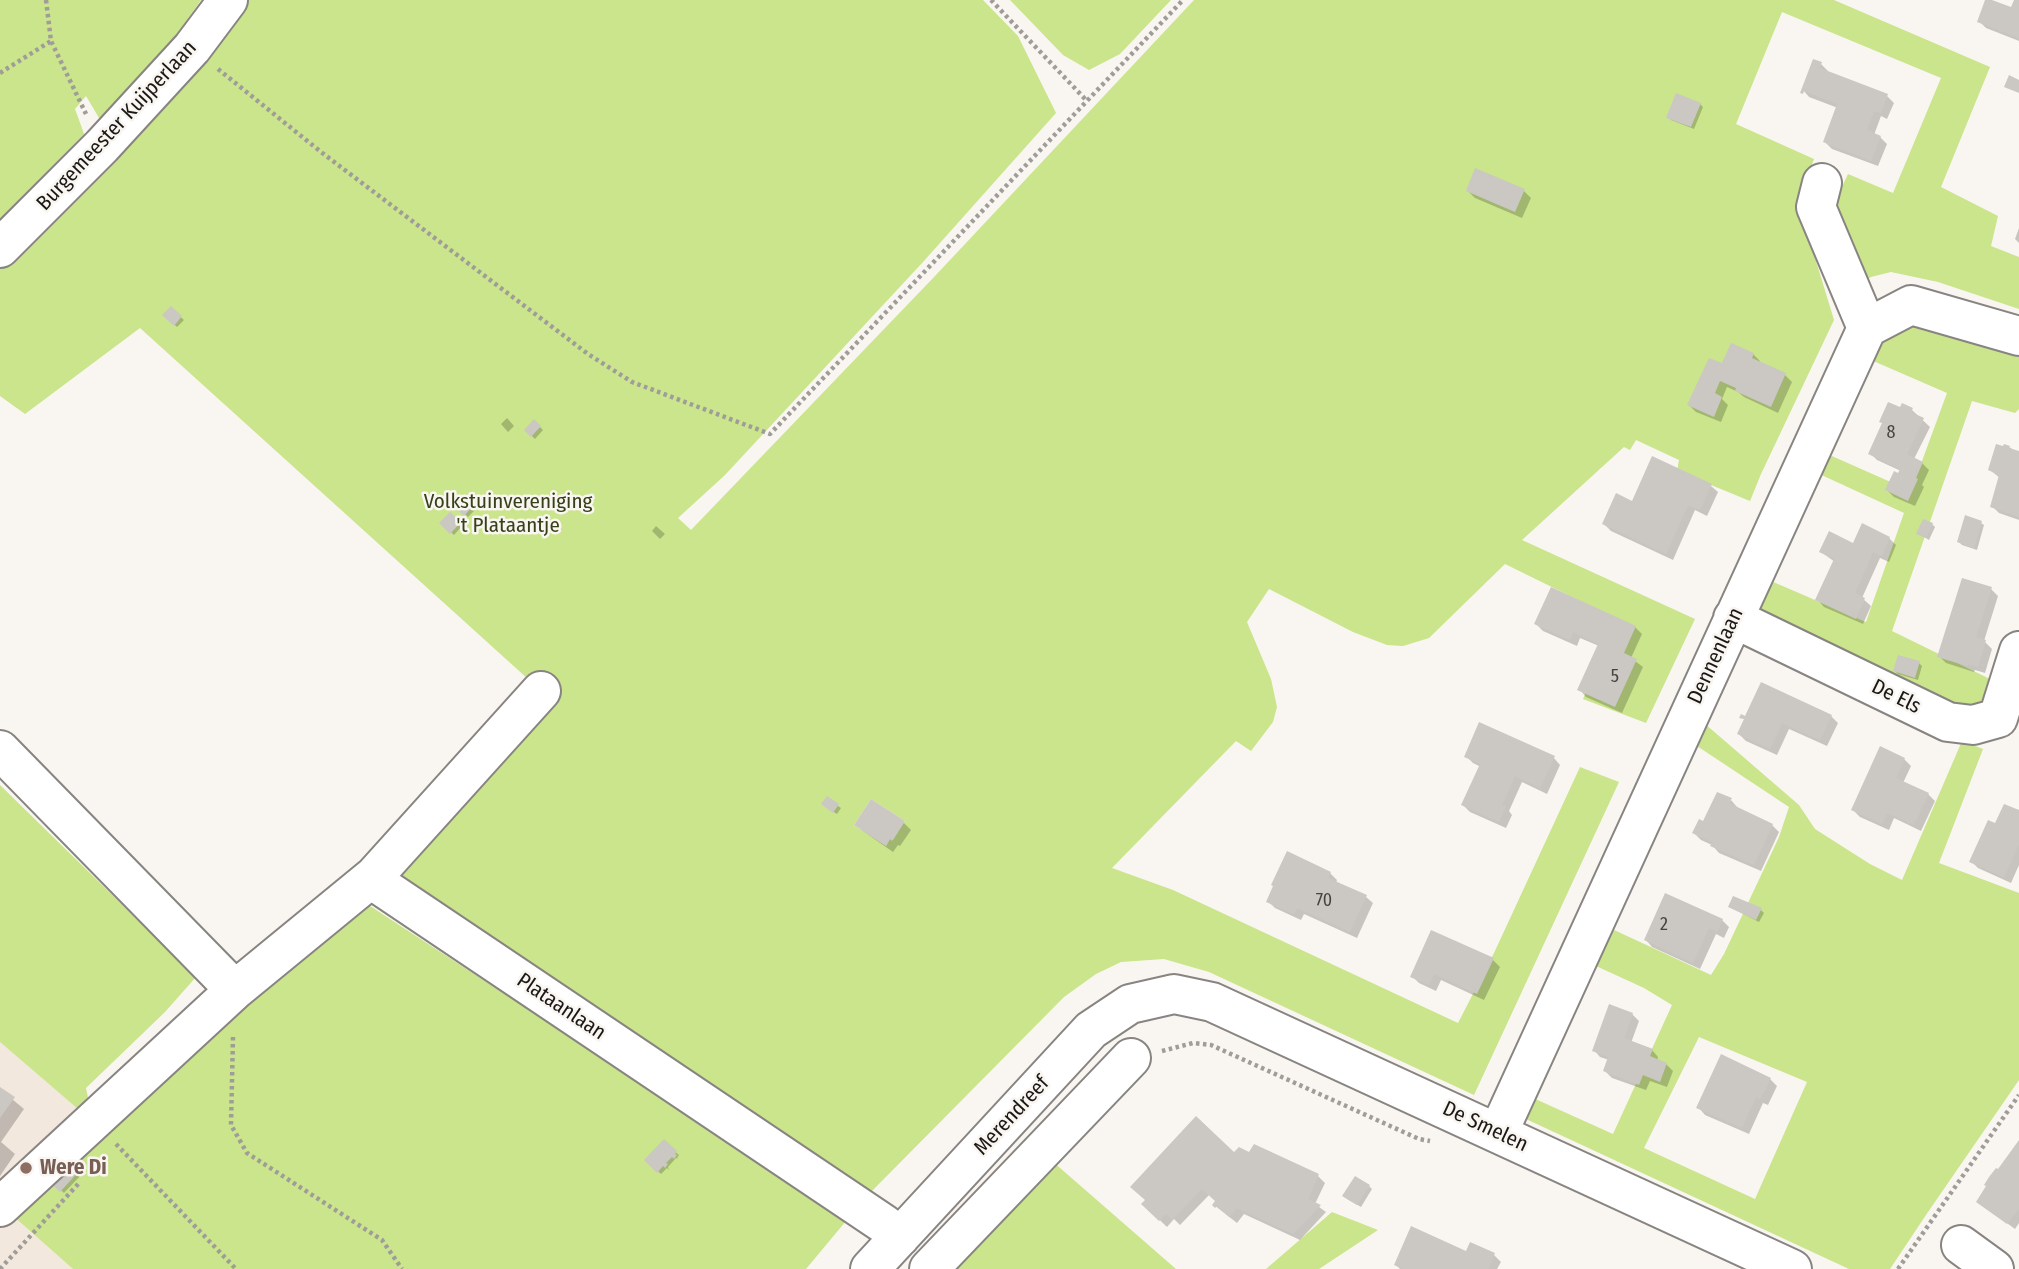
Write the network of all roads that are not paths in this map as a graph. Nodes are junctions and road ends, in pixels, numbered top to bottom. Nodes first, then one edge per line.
1 (228, 0) edge
2 (1822, 183) dead end
3 (0, 248) edge
4 (1867, 328) junction
5 (2019, 336) edge
6 (1733, 618) junction
7 (2019, 651) edge
8 (541, 691) dead end
9 (0, 750) edge
10 (374, 876) junction
11 (235, 990) junction
12 (1174, 994) joint
13 (1131, 1058) dead end
14 (1498, 1133) junction
15 (0, 1208) edge
16 (900, 1237) junction
17 (1961, 1245) dead end
18 (870, 1269) edge
19 (929, 1269) edge
20 (1792, 1269) edge
21 (1994, 1269) edge

1 - 3 street, Burgemeester Kuijperlaan
2 - 4 street
4 - 5 street
4 - 6 street, Dennenlaan
6 - 7 street, De Els
6 - 14 street, Dennenlaan
8 - 10 street
9 - 11 street
10 - 11 street
10 - 16 street, Plataanlaan
11 - 15 street
12 - 14 street, De Smelen
12 - 16 street, Merendreef
13 - 19 street
14 - 20 street, De Smelen
16 - 18 street, Merendreef
17 - 21 street

